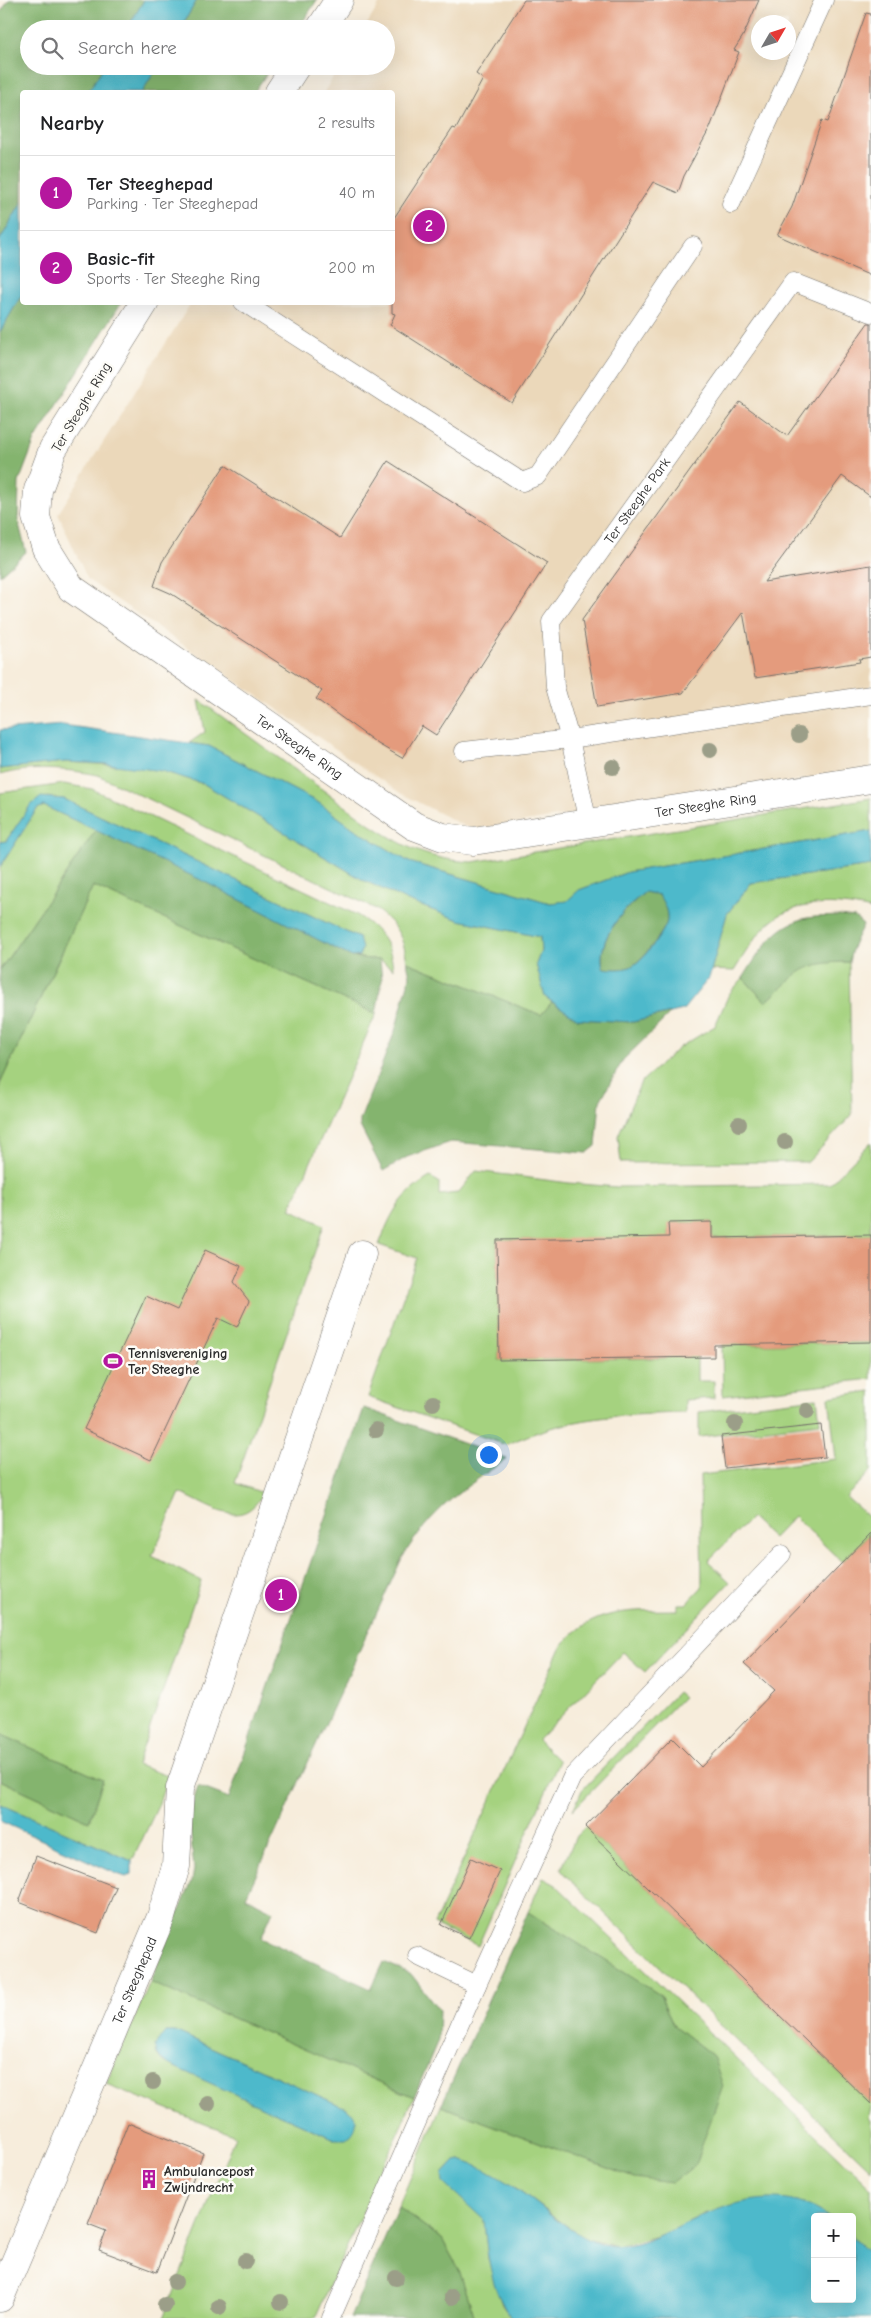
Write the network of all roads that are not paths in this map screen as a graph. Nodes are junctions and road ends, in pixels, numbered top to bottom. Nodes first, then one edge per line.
1 (339, 0) edge
2 (824, 0) edge
3 (326, 20) edge
4 (290, 75) edge
5 (280, 90) edge
6 (731, 204) dead end
7 (693, 246) dead end
8 (143, 305) edge
9 (248, 305) edge
10 (871, 313) edge
11 (871, 695) edge
12 (570, 740) junction
13 (464, 752) dead end
14 (871, 778) edge
15 (588, 823) junction
16 (362, 1254) dead end
17 (782, 1554) dead end
18 (417, 1956) dead end
19 (477, 1985) junction
20 (0, 2298) edge
21 (331, 2318) edge

1 - 3 street
2 - 6 lane
4 - 5 street
7 - 9 lane
8 - 15 street, Ter Steeghe Ring
10 - 12 lane, Ter Steeghe Park
11 - 12 lane
12 - 13 lane
12 - 15 lane, Ter Steeghe Park
14 - 15 street, Ter Steeghe Ring
16 - 20 street, Ter Steeghepad
17 - 19 lane
18 - 19 lane
19 - 21 lane

